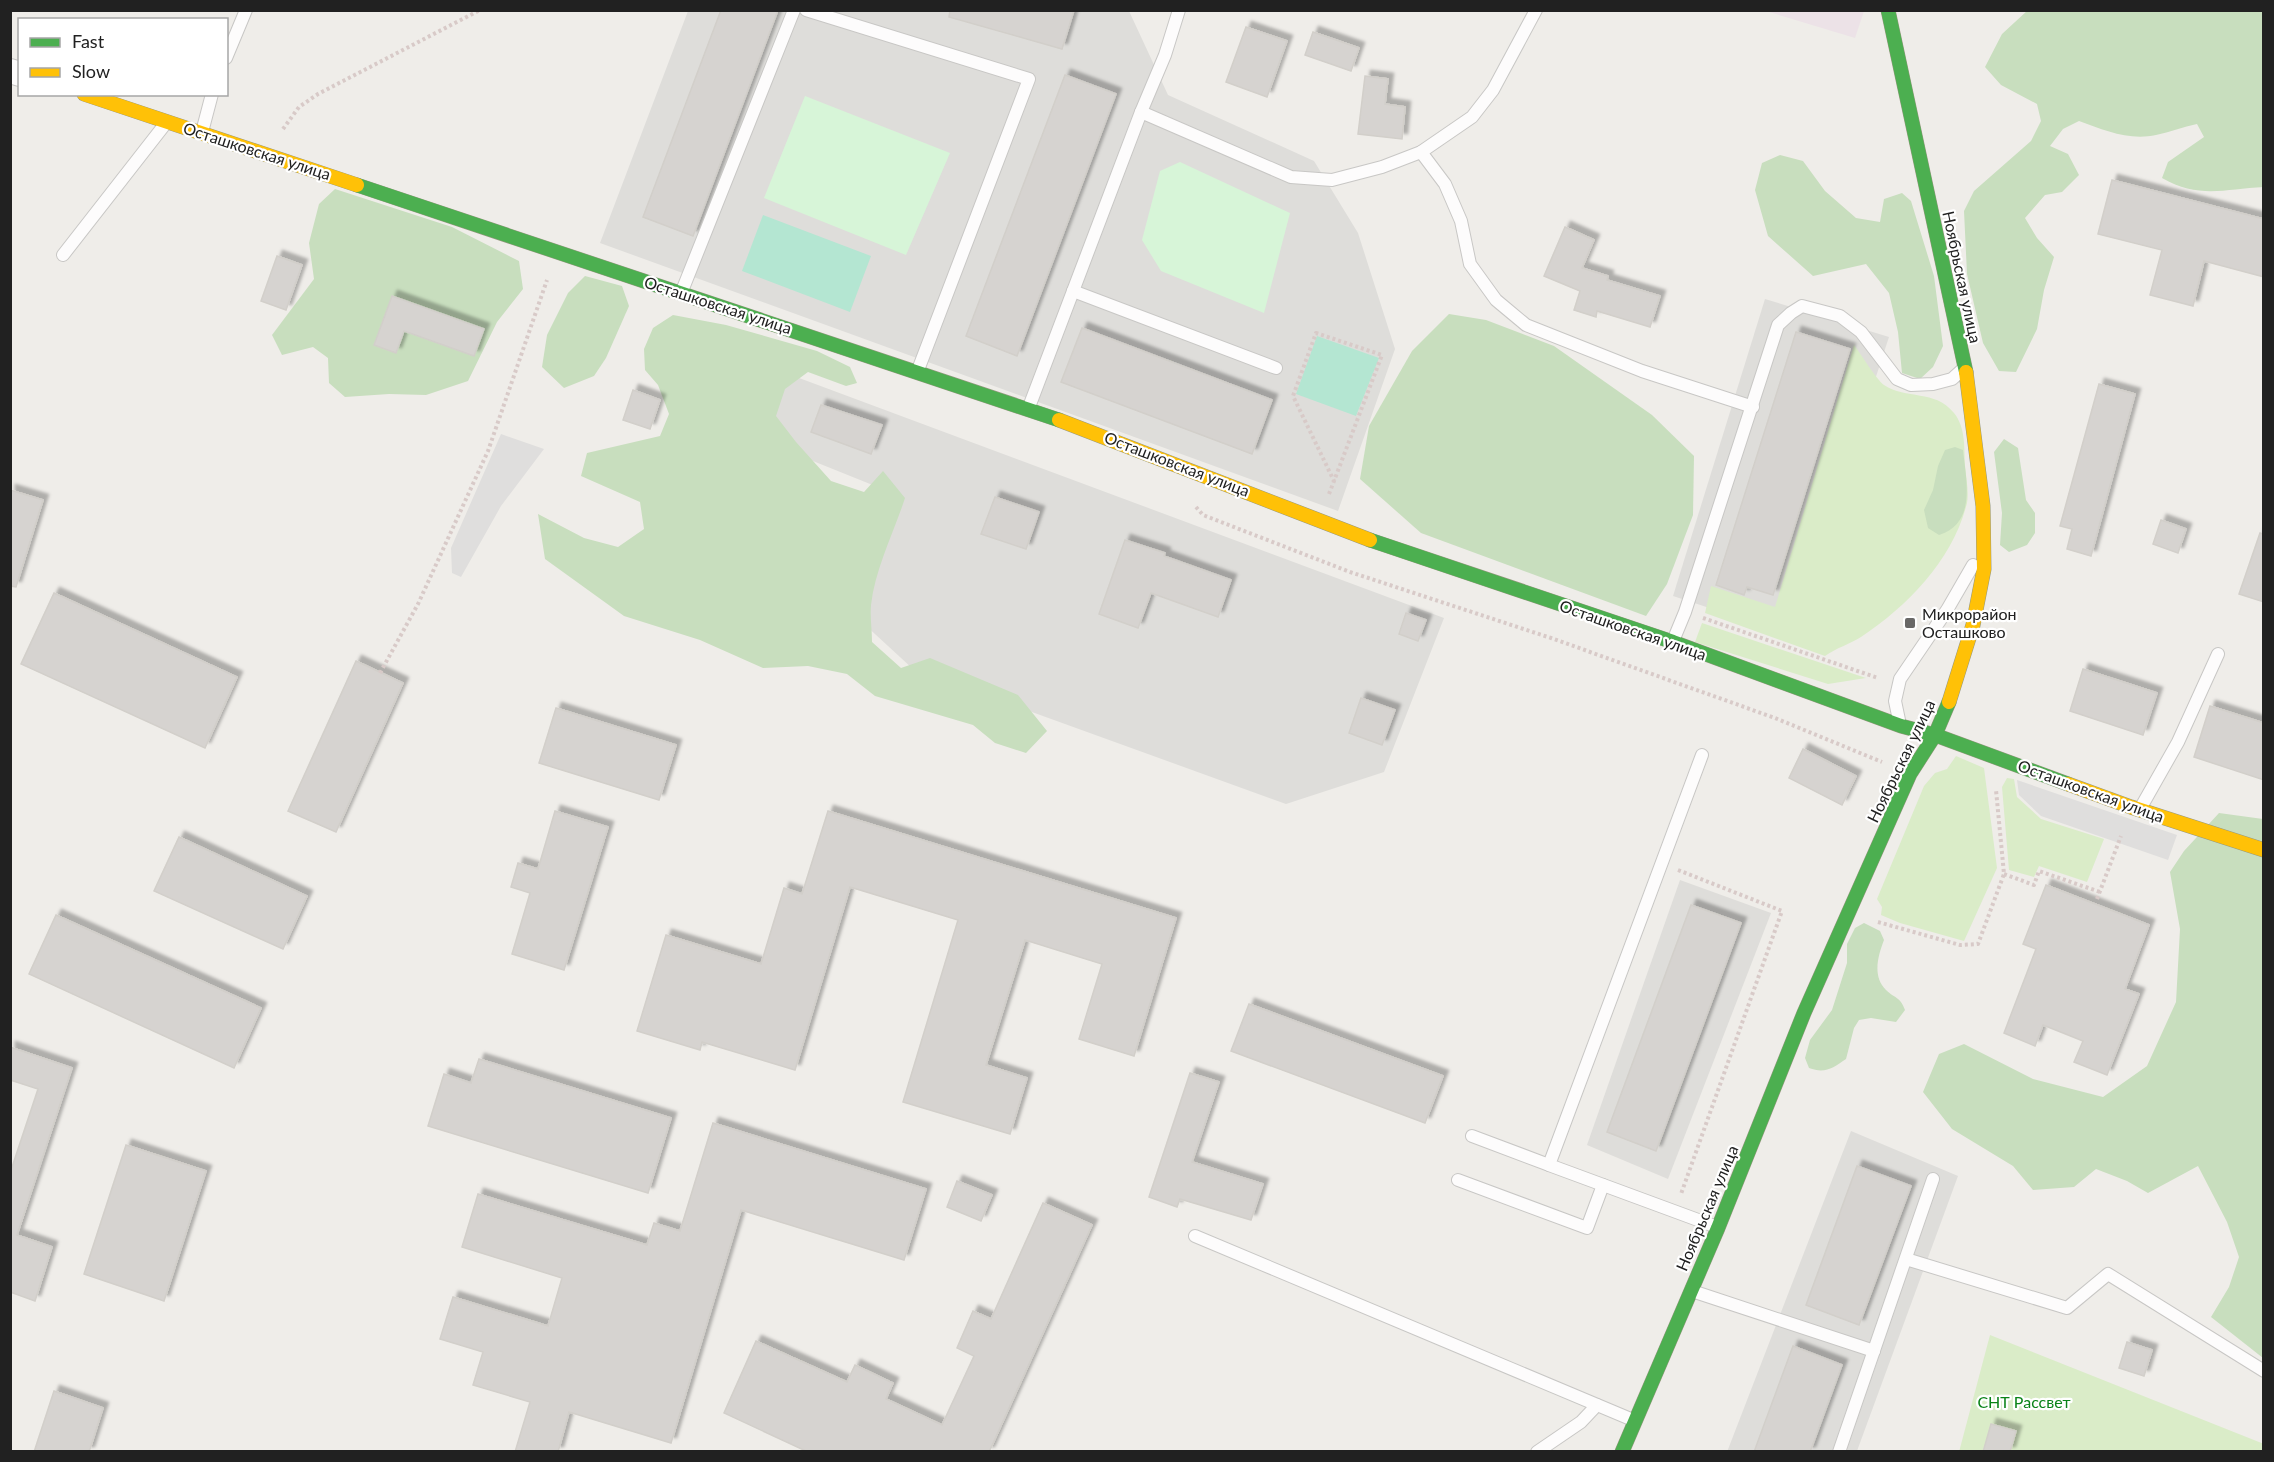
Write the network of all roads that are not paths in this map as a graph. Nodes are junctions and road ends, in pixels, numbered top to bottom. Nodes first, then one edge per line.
1 (246, 10) edge
2 (794, 10) edge
3 (806, 10) edge
4 (1179, 10) edge
5 (1536, 10) edge
6 (1888, 10) edge
7 (228, 53) edge
8 (90, 96) edge
9 (211, 96) edge
10 (1141, 112) junction
11 (167, 121) junction
12 (201, 133) junction
13 (1421, 152) junction
14 (63, 255) dead end
15 (1073, 291) junction
16 (681, 292) junction
17 (1276, 368) dead end
18 (1964, 368) junction
19 (917, 371) junction
20 (1753, 407) junction
21 (1029, 408) junction
22 (1984, 542) junction
23 (1673, 642) junction
24 (2218, 654) dead end
25 (1901, 726) junction
26 (1935, 735) junction
27 (1702, 755) dead end
28 (2135, 808) junction
29 (2264, 850) edge
30 (1472, 1136) dead end
31 (1549, 1165) junction
32 (1933, 1179) dead end
33 (1458, 1180) dead end
34 (1602, 1185) junction
35 (1718, 1228) junction
36 (1195, 1236) dead end
37 (1906, 1259) junction
38 (1691, 1290) junction
39 (1874, 1351) junction
40 (2264, 1371) edge
41 (1597, 1405) junction
42 (1634, 1420) junction
43 (1537, 1452) edge
44 (1622, 1452) edge
45 (1839, 1452) edge

1 - 7 lane
2 - 16 lane
3 - 19 lane
4 - 10 lane
5 - 13 lane
6 - 18 street, Ноябрьская улица
8 - 11 street, Осташковская улица
9 - 12 lane
10 - 13 lane
10 - 15 lane
11 - 12 street, Осташковская улица
11 - 14 lane
12 - 16 street, Осташковская улица
13 - 20 lane
15 - 17 lane
15 - 21 lane
16 - 19 street, Осташковская улица
18 - 20 lane
18 - 22 street, Ноябрьская улица
19 - 21 street, Осташковская улица
20 - 23 lane
21 - 23 street, Осташковская улица
22 - 25 lane
22 - 26 street, Ноябрьская улица
23 - 25 street, Осташковская улица
24 - 28 lane
25 - 26 street, Осташковская улица
26 - 28 street, Осташковская улица
26 - 35 street, Ноябрьская улица
27 - 31 lane
28 - 29 street, Осташковская улица
30 - 31 lane
31 - 34 lane
32 - 37 lane
33 - 34 lane
34 - 35 lane
35 - 38 street, Ноябрьская улица
36 - 41 lane
37 - 39 lane
37 - 40 lane
38 - 39 lane
38 - 42 street, Ноябрьская улица
39 - 45 lane
41 - 42 lane
41 - 43 lane
42 - 44 street, Ноябрьская улица

